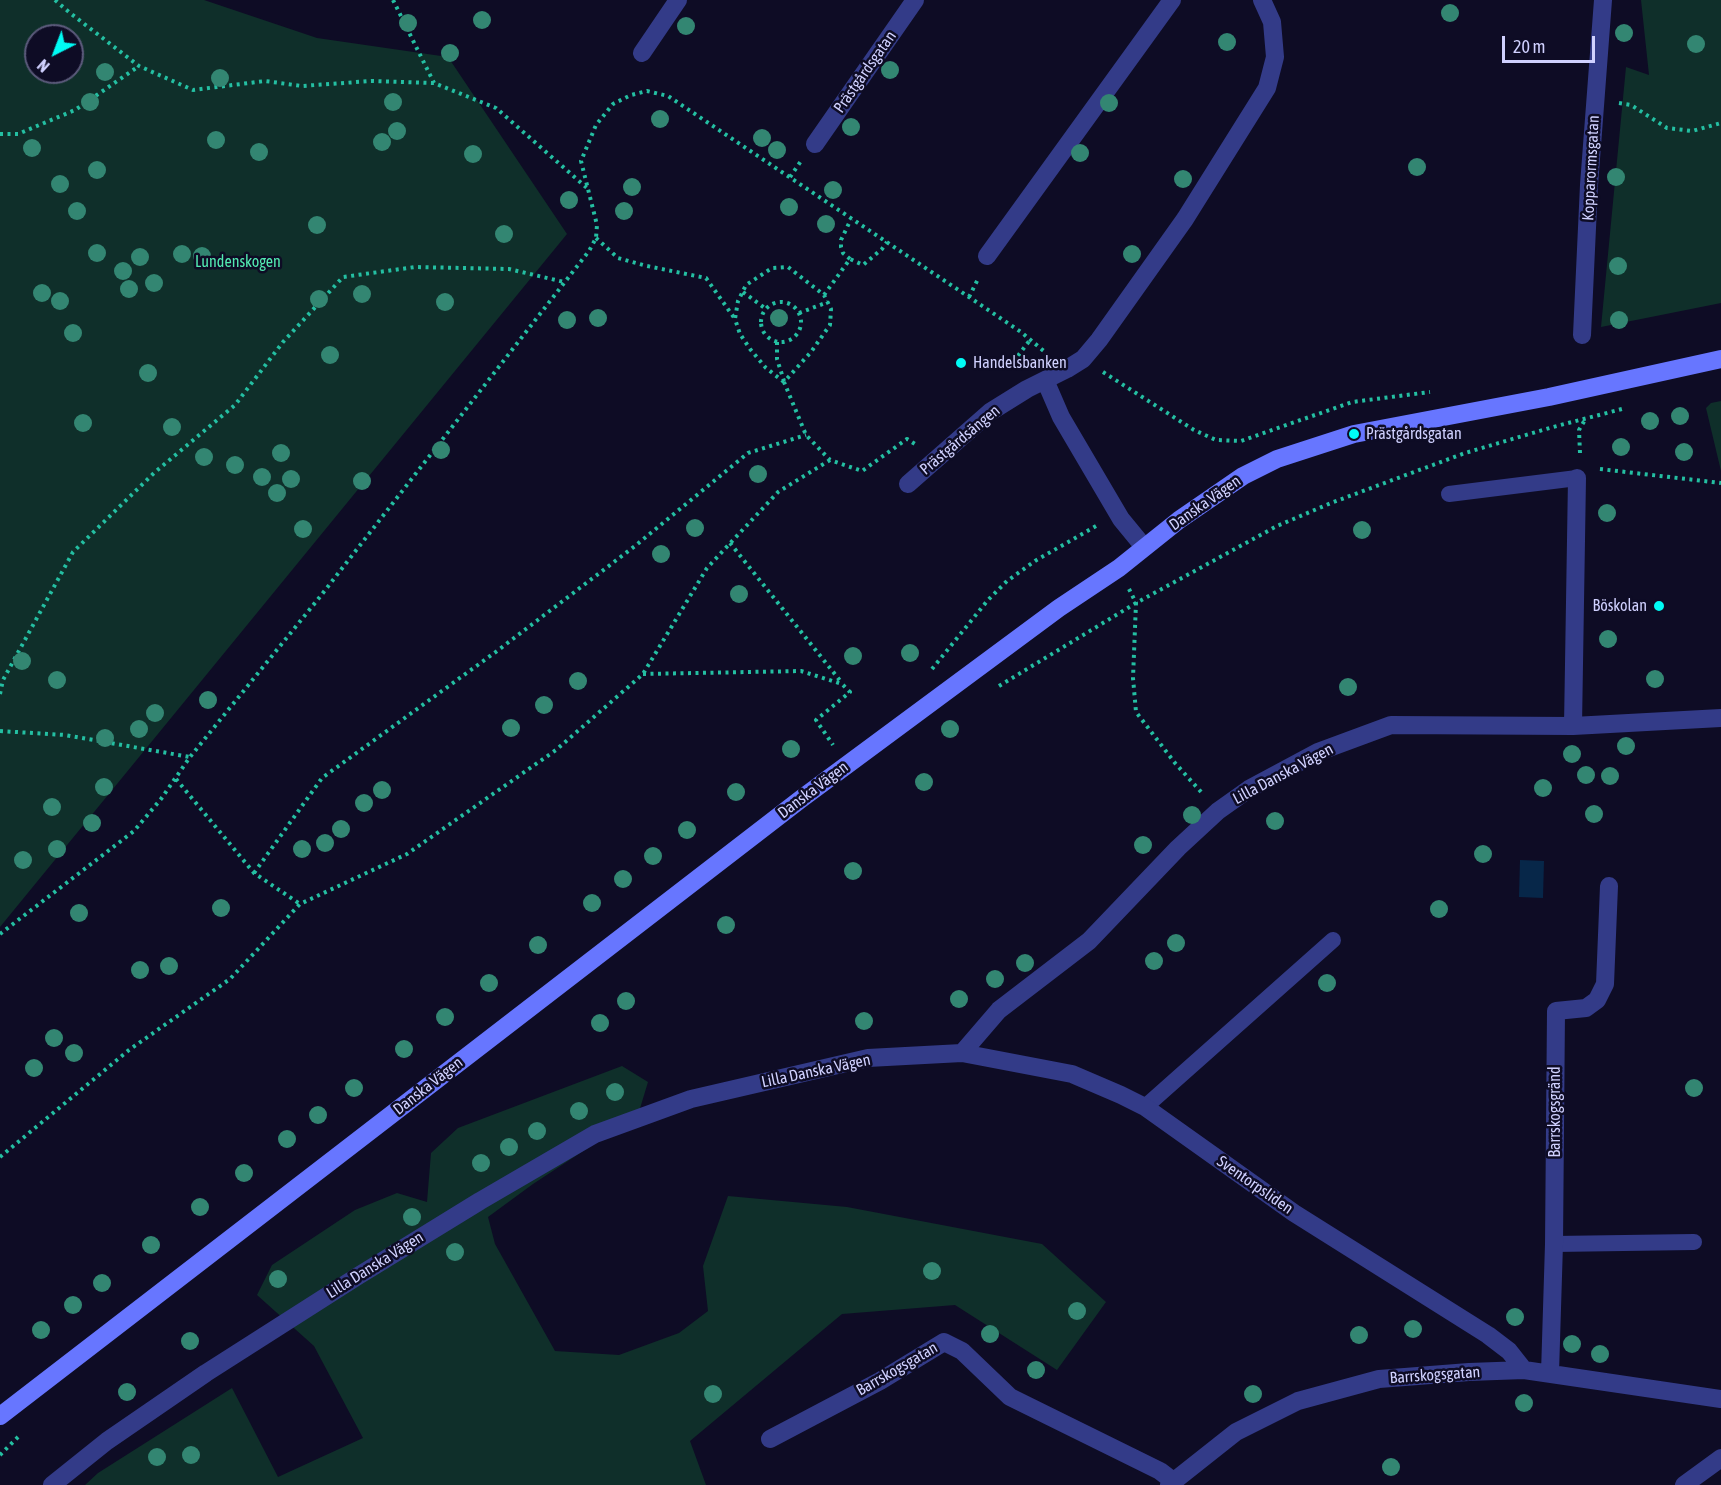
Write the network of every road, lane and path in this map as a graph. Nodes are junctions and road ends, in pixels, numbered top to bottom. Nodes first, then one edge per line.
1 (55, 0) edge
2 (393, 0) edge
3 (678, 0) edge
4 (915, 0) edge
5 (1172, 0) edge
6 (1262, 0) edge
7 (1603, 0) edge
8 (642, 53) dead end
9 (139, 66) junction
10 (434, 83) junction
11 (1595, 101) junction
12 (1721, 123) edge
13 (0, 134) edge
14 (815, 144) dead end
15 (588, 189) junction
16 (851, 219) junction
17 (596, 238) junction
18 (887, 242) junction
19 (987, 256) dead end
20 (850, 259) junction
21 (564, 282) junction
22 (743, 292) junction
23 (824, 295) junction
24 (828, 302) junction
25 (765, 309) junction
26 (799, 313) junction
27 (735, 319) junction
28 (1582, 335) dead end
29 (777, 341) junction
30 (1083, 359) junction
31 (1721, 359) edge
32 (1067, 369) junction
33 (1045, 380) junction
34 (784, 382) junction
35 (1437, 391) dead end
36 (806, 435) junction
37 (907, 439) dead end
38 (830, 460) junction
39 (1577, 478) junction
40 (1721, 483) edge
41 (908, 484) dead end
42 (1449, 494) dead end
43 (1097, 526) dead end
44 (730, 543) junction
45 (1144, 548) junction
46 (1035, 561) dead end
47 (1136, 603) junction
48 (643, 674) junction
49 (842, 684) junction
50 (991, 691) dead end
51 (0, 694) edge
52 (1721, 718) edge
53 (1573, 726) junction
54 (0, 731) edge
55 (834, 746) dead end
56 (190, 757) junction
57 (176, 779) junction
58 (1218, 811) junction
59 (254, 873) junction
60 (1609, 886) dead end
61 (300, 904) junction
62 (0, 934) edge
63 (1333, 940) dead end
64 (962, 1053) junction
65 (1144, 1107) junction
66 (0, 1157) edge
67 (1694, 1242) dead end
68 (1554, 1245) junction
69 (1524, 1370) junction
70 (1550, 1373) junction
71 (1721, 1399) edge
72 (0, 1416) edge
73 (28, 1428) dead end
74 (770, 1439) dead end
75 (0, 1455) edge
76 (1721, 1458) edge
77 (1171, 1483) edge
78 (52, 1485) edge
79 (1684, 1485) edge

1 - 9 path
2 - 10 path
3 - 8 street
4 - 14 street, Prästgårdsgatan
5 - 19 street
6 - 30 street
7 - 11 street, Kopparormsgatan
9 - 10 path
9 - 13 path
10 - 15 path
11 - 12 path
11 - 28 street, Kopparormsgatan
15 - 16 path
15 - 17 path
16 - 18 path
16 - 20 path
17 - 21 path
17 - 27 path
18 - 20 path
18 - 32 path
20 - 23 path
21 - 51 path
21 - 56 path
22 - 23 path
22 - 25 path
22 - 27 path
23 - 24 path
24 - 26 path
24 - 34 path
25 - 26 path
25 - 29 path
26 - 29 path
27 - 34 path
29 - 34 path
30 - 32 street
30 - 35 path
31 - 45 street, Danska Vägen
32 - 33 street
33 - 41 street, Prästgårdsängen
33 - 45 street
34 - 36 path
36 - 38 path
36 - 59 path
37 - 38 path
38 - 44 path
39 - 40 path
39 - 42 lane
39 - 47 path
39 - 53 street
43 - 46 path
44 - 48 path
44 - 49 path
45 - 72 street, Danska Vägen
47 - 50 path
47 - 58 path
48 - 49 path
48 - 61 path
49 - 55 path
52 - 53 street, Lilla Danska Vägen
53 - 58 street, Lilla Danska Vägen
54 - 56 path
56 - 57 path
57 - 59 path
57 - 62 path
58 - 64 street, Lilla Danska Vägen
59 - 61 path
60 - 68 street, Barrskogsgränd
61 - 66 path
63 - 65 lane
64 - 65 street, Sventorpsliden
64 - 78 street, Lilla Danska Vägen
65 - 69 street, Sventorpsliden
67 - 68 lane
68 - 70 street, Barrskogsgränd
69 - 70 street, Barrskogsgatan
69 - 77 street, Barrskogsgatan
70 - 71 street, Barrskogsgatan
73 - 75 path
74 - 77 street, Barrskogsgatan
76 - 79 street

